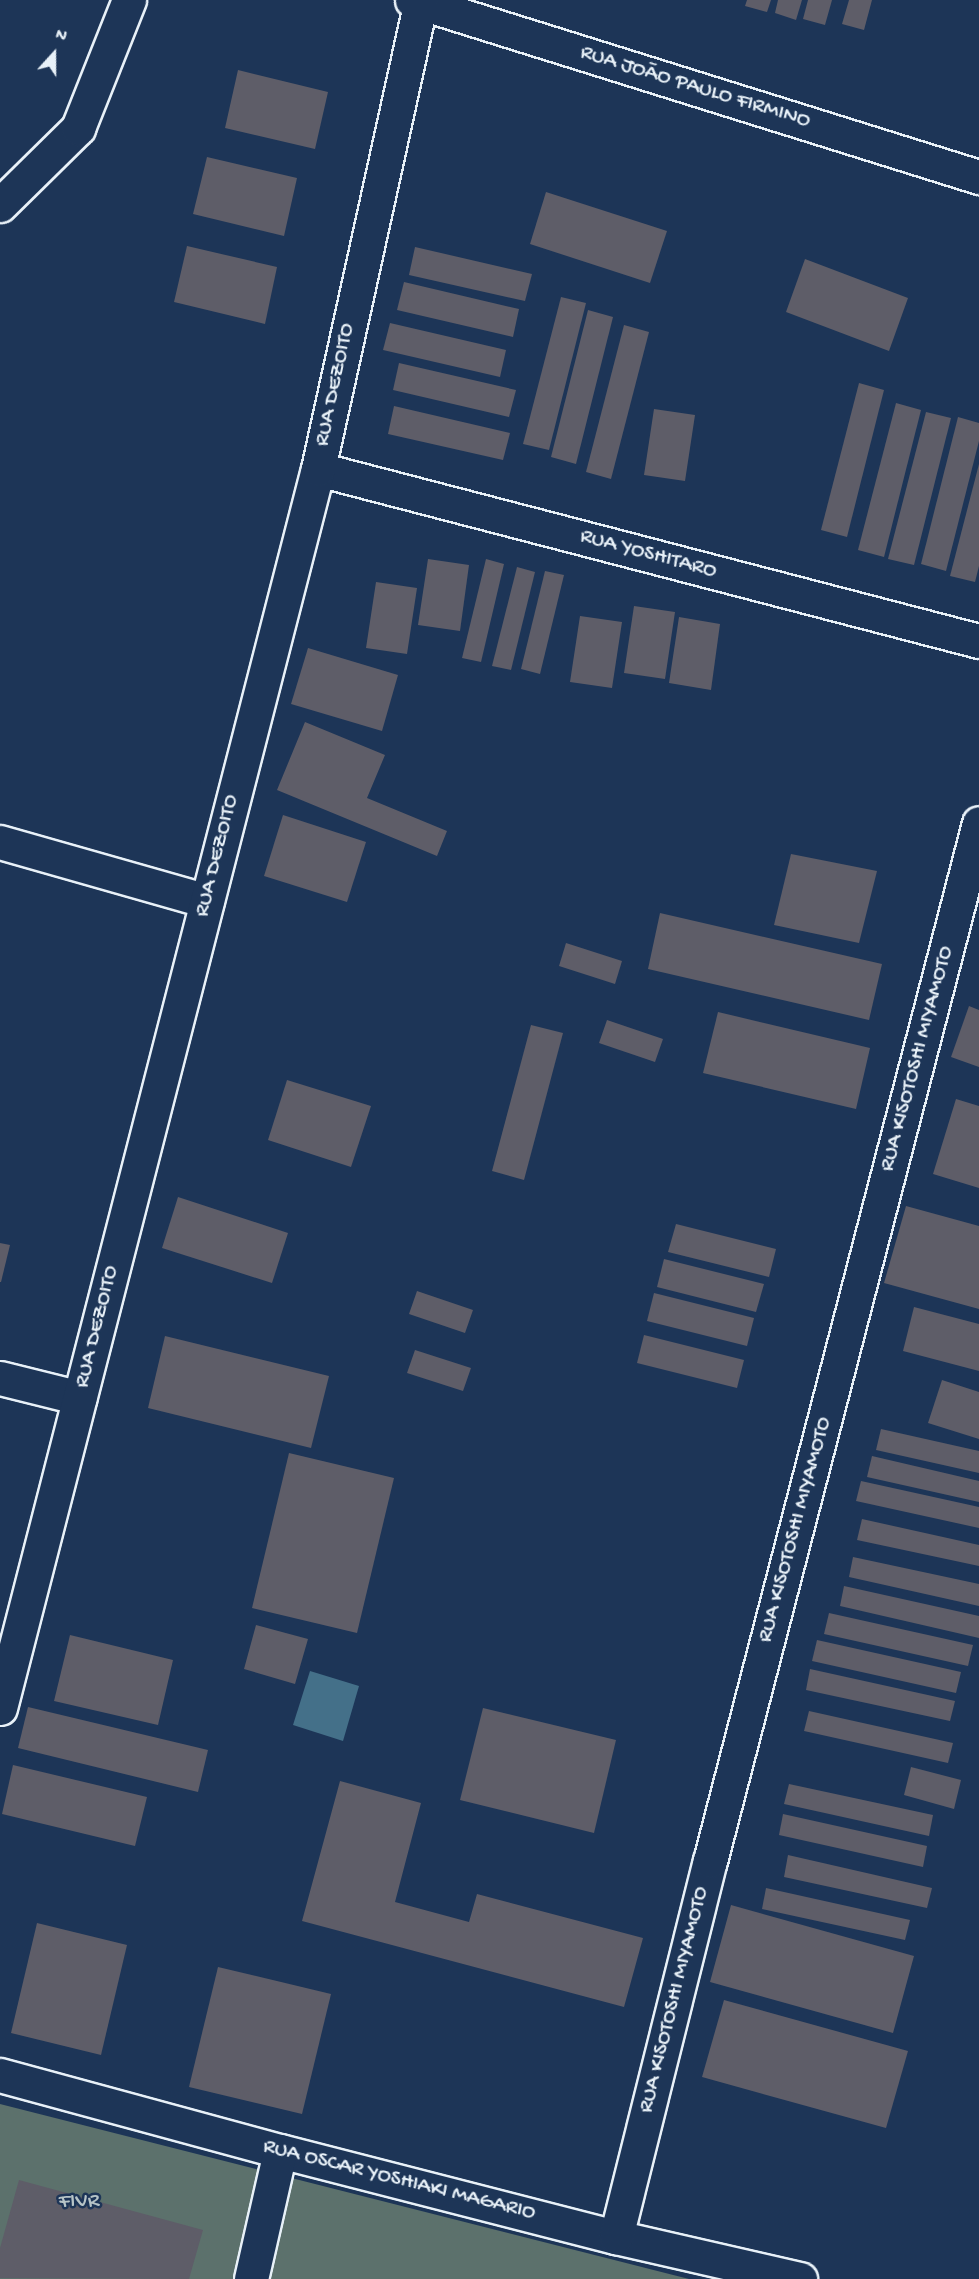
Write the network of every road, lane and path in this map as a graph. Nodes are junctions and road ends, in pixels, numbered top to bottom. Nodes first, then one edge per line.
1 (129, 0) edge
2 (418, 1) edge
3 (979, 177) edge
4 (0, 205) edge
5 (318, 469) junction
6 (979, 641) edge
7 (979, 823) edge
8 (0, 842) edge
9 (207, 901) junction
10 (0, 1378) edge
11 (80, 1398) junction
12 (0, 1708) edge
13 (0, 2075) edge
14 (280, 2151) junction
15 (616, 2237) junction
16 (251, 2279) edge
17 (800, 2279) edge

1 - 4 street
2 - 3 street, RUA JOÃO PAULO FIRMINO
2 - 5 street, RUA DEZOITO
5 - 6 street, RUA YOSHITARO
5 - 9 street, RUA DEZOITO
7 - 15 street, RUA KISOTOSHI MIYAMOTO
8 - 9 street
9 - 11 street, RUA DEZOITO
10 - 11 street
11 - 12 street, RUA DEZOITO
13 - 14 street, RUA OSCAR YOSHIAKI MAGARIO
14 - 15 street, RUA OSCAR YOSHIAKI MAGARIO
14 - 16 street
15 - 17 street, RUA OSCAR YOSHIAKI MAGARIO

